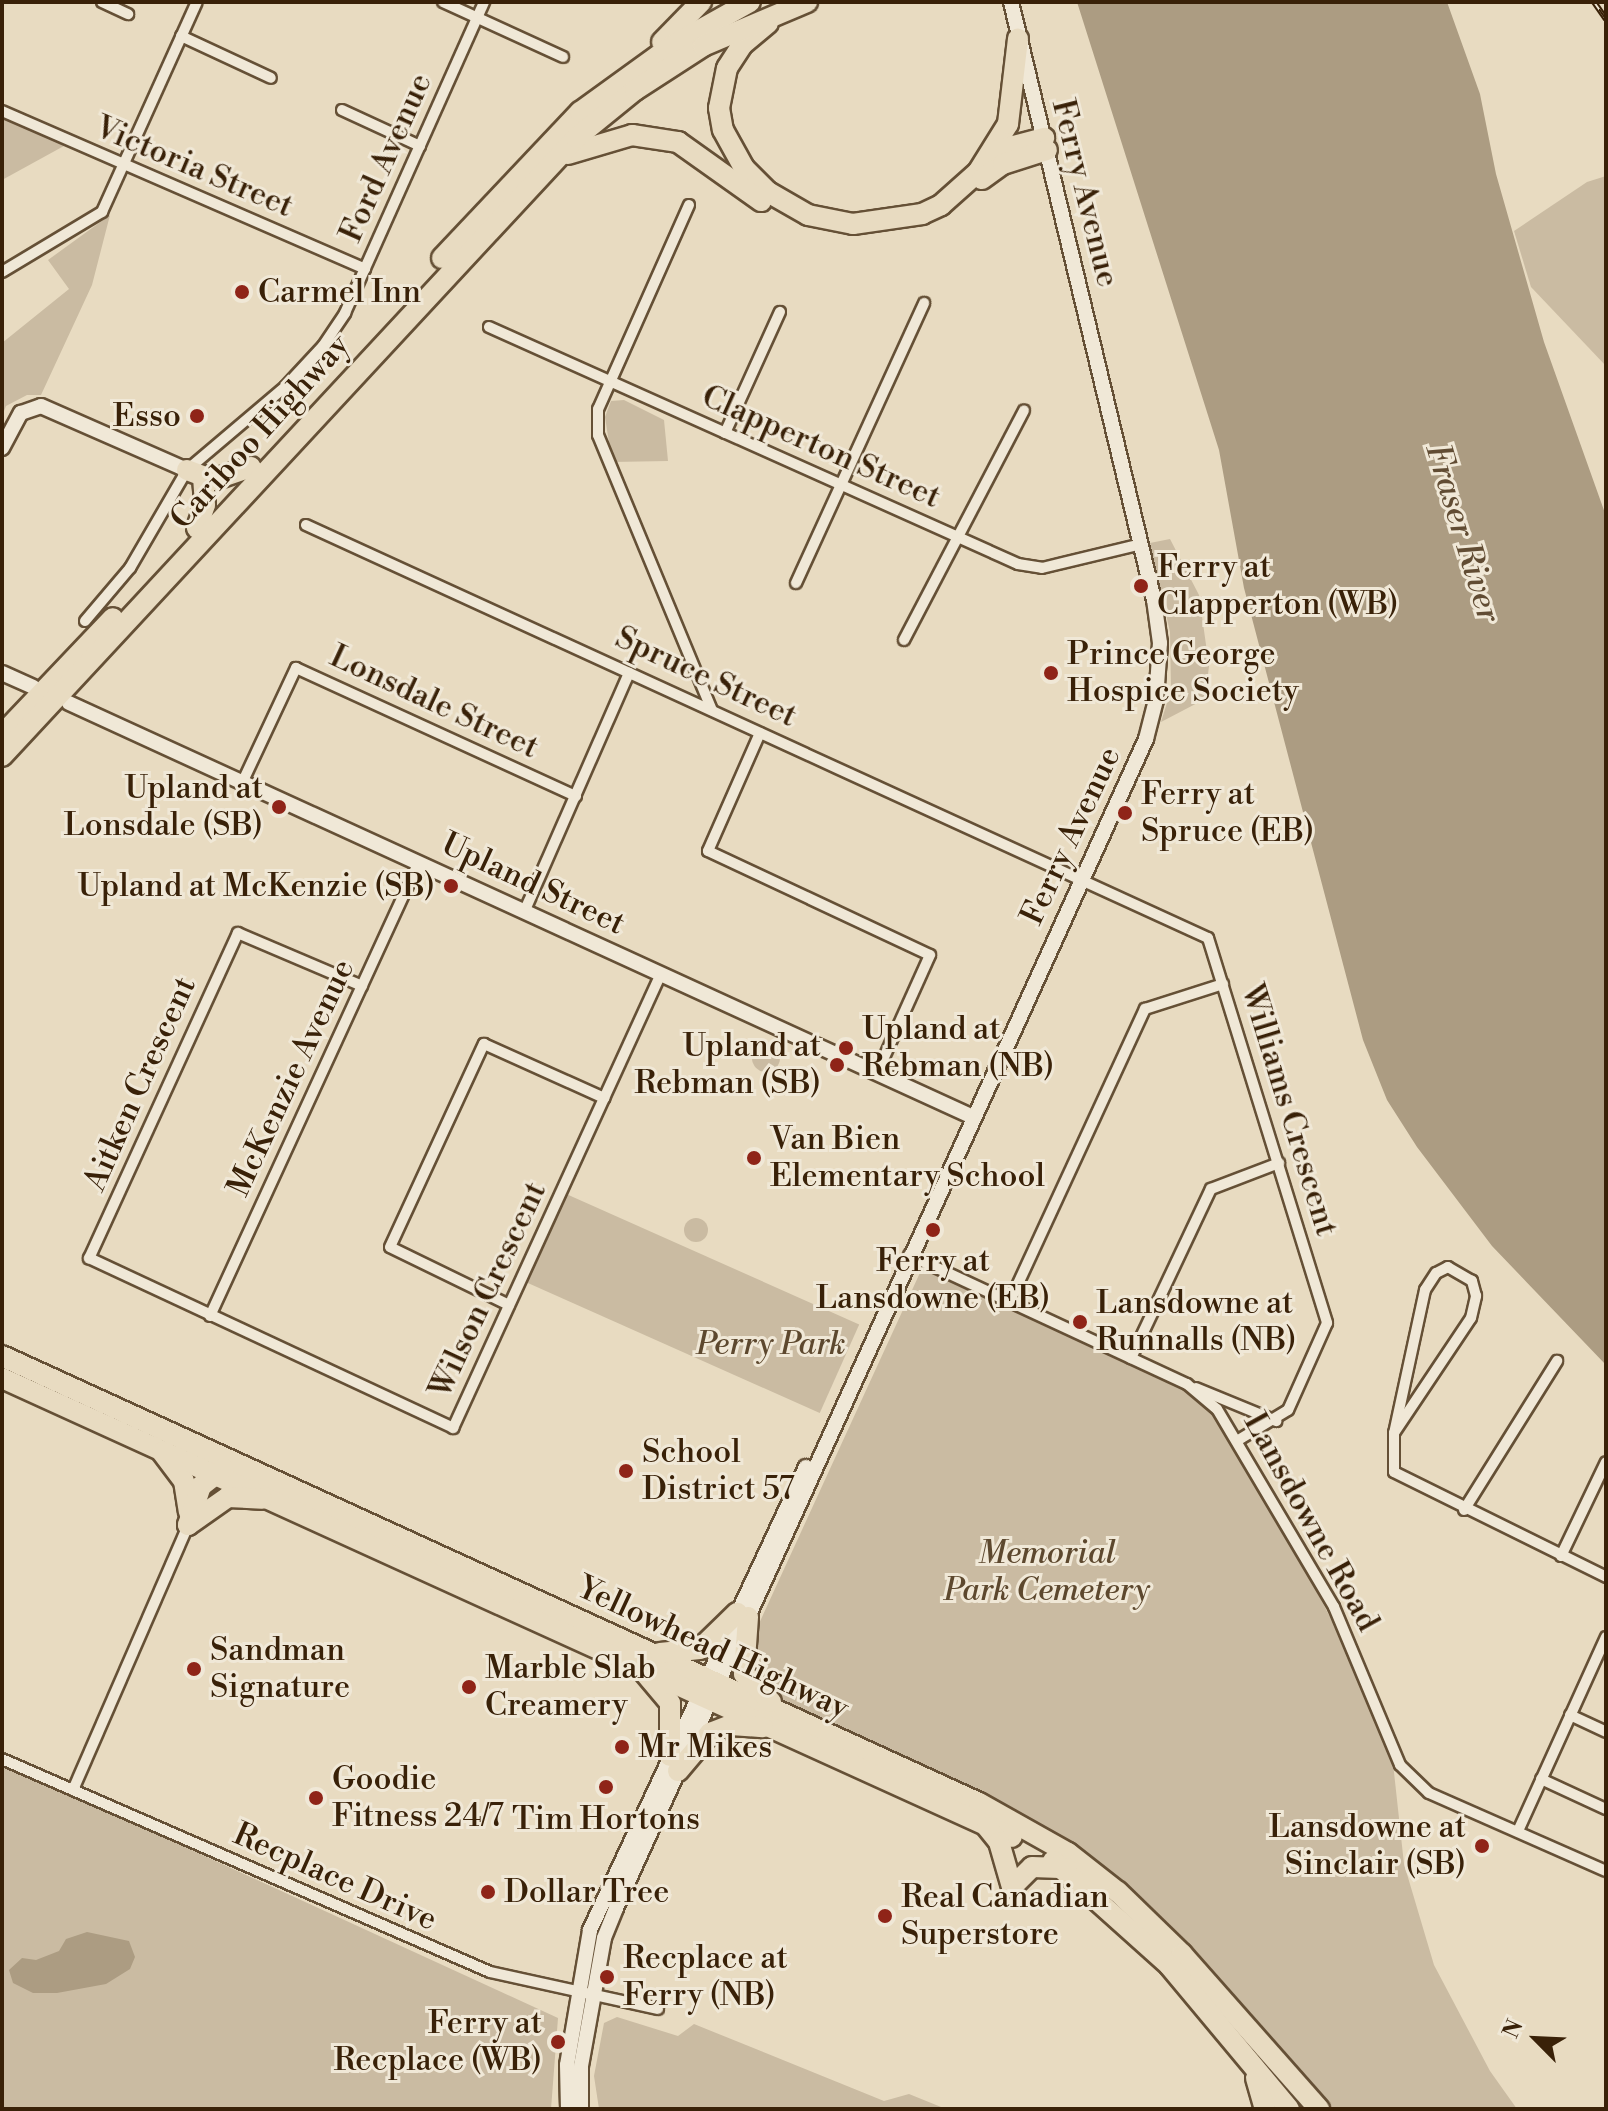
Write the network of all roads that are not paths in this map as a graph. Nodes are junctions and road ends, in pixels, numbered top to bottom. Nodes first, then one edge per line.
1 (102, 2) edge
2 (197, 2) edge
3 (443, 2) edge
4 (484, 2) edge
5 (701, 2) edge
6 (750, 2) edge
7 (807, 2) edge
8 (1011, 2) edge
9 (780, 13) junction
10 (128, 14) dead end
11 (477, 17) junction
12 (181, 36) junction
13 (1018, 39) junction
14 (563, 57) dead end
15 (623, 77) junction
16 (271, 78) dead end
17 (342, 110) dead end
18 (2, 111) edge
19 (1045, 144) junction
20 (420, 146) junction
21 (995, 151) junction
22 (122, 167) junction
23 (541, 172) junction
24 (689, 205) dead end
25 (365, 269) junction
26 (2, 272) edge
27 (924, 303) dead end
28 (780, 312) dead end
29 (489, 327) dead end
30 (610, 381) junction
31 (1024, 410) dead end
32 (725, 433) junction
33 (2, 448) edge
34 (251, 467) junction
35 (195, 474) junction
36 (842, 485) junction
37 (306, 525) dead end
38 (197, 528) junction
39 (958, 537) junction
40 (1141, 544) junction
41 (796, 583) dead end
42 (85, 621) dead end
43 (904, 640) dead end
44 (2, 673) edge
45 (629, 673) junction
46 (33, 687) dead end
47 (69, 703) dead end
48 (712, 710) junction
49 (760, 733) junction
50 (2, 735) edge
51 (2, 756) edge
52 (243, 781) junction
53 (576, 796) junction
54 (419, 862) junction
55 (1082, 882) junction
56 (525, 910) junction
57 (661, 974) junction
58 (1223, 984) junction
59 (362, 986) junction
60 (877, 1073) junction
61 (604, 1098) junction
62 (973, 1117) junction
63 (1279, 1163) junction
64 (909, 1255) junction
65 (1010, 1301) junction
66 (509, 1305) junction
67 (210, 1316) junction
68 (2, 1356) edge
69 (1131, 1358) junction
70 (1557, 1361) dead end
71 (2, 1378) edge
72 (1187, 1384) junction
73 (29, 1391) junction
74 (2, 1393) edge
75 (1276, 1421) junction
76 (1394, 1433) junction
77 (1240, 1439) junction
78 (154, 1443) junction
79 (1606, 1462) edge
80 (214, 1471) junction
81 (266, 1479) junction
82 (280, 1501) junction
83 (1464, 1510) junction
84 (188, 1519) junction
85 (1561, 1556) junction
86 (1606, 1577) edge
87 (742, 1615) junction
88 (1606, 1637) edge
89 (1602, 1656) edge
90 (645, 1660) junction
91 (708, 1688) junction
92 (1570, 1715) junction
93 (780, 1721) junction
94 (1606, 1732) edge
95 (2, 1759) edge
96 (674, 1764) junction
97 (1541, 1779) junction
98 (73, 1790) junction
99 (1606, 1809) edge
100 (985, 1824) junction
101 (1518, 1831) junction
102 (1067, 1868) junction
103 (1606, 1871) edge
104 (586, 1993) junction
105 (658, 2009) dead end
106 (1245, 2057) junction
107 (568, 2109) edge
108 (581, 2109) edge
109 (1265, 2109) edge
110 (1289, 2109) edge
111 (1297, 2109) edge
112 (1311, 2109) edge
113 (1319, 2109) edge

1 - 10 street
2 - 12 street
3 - 11 street
4 - 11 street, Ford Avenue
5 - 15 highway
6 - 15 highway, Cariboo Highway
7 - 9 highway, Cariboo Highway
8 - 13 main road, Ferry Avenue
9 - 21 highway
9 - 23 highway, Cariboo Highway
11 - 14 street
11 - 20 street, Ford Avenue
12 - 16 street
12 - 22 street
13 - 19 main road, Ferry Avenue
13 - 21 highway
15 - 34 highway, Cariboo Highway
17 - 20 street
18 - 22 street, Victoria Street
19 - 21 highway
19 - 23 highway
19 - 40 main road, Ferry Avenue
20 - 25 street, Ford Avenue
22 - 25 street, Victoria Street
22 - 26 street
23 - 51 highway, Cariboo Highway
24 - 30 street
25 - 35 street, Ford Avenue
27 - 36 street
28 - 32 street
29 - 30 street, Clapperton Street
30 - 32 street, Clapperton Street
30 - 48 street
31 - 39 street
32 - 36 street, Clapperton Street
33 - 35 main road
34 - 35 highway
34 - 38 highway, Cariboo Highway
35 - 38 highway
35 - 42 street, Ford Avenue
36 - 39 street, Clapperton Street
36 - 41 street
37 - 45 street, Spruce Street
38 - 50 highway, Cariboo Highway
39 - 40 street, Clapperton Street
39 - 43 street
40 - 55 main road, Ferry Avenue
44 - 46 main road
45 - 48 street, Spruce Street
45 - 53 street
47 - 52 main road, Upland Street
48 - 49 street, Spruce Street
49 - 55 street, Spruce Street
49 - 60 street
52 - 53 street, Lonsdale Street
52 - 54 main road, Upland Street
53 - 56 street
54 - 56 main road, Upland Street
54 - 59 street, McKenzie Avenue
55 - 58 street, Williams Crescent
55 - 62 main road, Ferry Avenue
56 - 57 main road, Upland Street
57 - 60 main road, Upland Street
57 - 61 street, Wilson Crescent
58 - 63 street, Williams Crescent
58 - 65 street
59 - 67 street, McKenzie Avenue
59 - 67 street, Aitken Crescent
60 - 62 main road, Upland Street
61 - 66 street, Wilson Crescent
61 - 66 street
62 - 64 main road, Ferry Avenue
63 - 69 street
63 - 75 street, Williams Crescent
64 - 65 street, Lansdowne Road
64 - 87 main road, Ferry Avenue
65 - 69 street, Lansdowne Road
66 - 67 street, Wilson Crescent
68 - 81 highway, Yellowhead Highway
69 - 72 street, Lansdowne Road
70 - 83 street
71 - 73 highway, Yellowhead Highway
72 - 75 street
72 - 77 street, Lansdowne Road
73 - 74 highway
73 - 78 highway, Yellowhead Highway
75 - 77 street, Williams Crescent
76 - 76 street
76 - 83 street
77 - 101 street, Lansdowne Road
78 - 80 highway, Yellowhead Highway
78 - 84 highway
79 - 85 street
80 - 81 highway
80 - 82 highway, Yellowhead Highway
80 - 84 highway
81 - 90 highway, Yellowhead Highway
82 - 84 highway
82 - 90 highway, Yellowhead Highway
83 - 85 street
84 - 98 street
85 - 86 street
87 - 90 highway
87 - 91 main road, Ferry Avenue
87 - 93 highway
88 - 89 street
89 - 92 street
90 - 91 highway, Yellowhead Highway
90 - 96 highway
91 - 93 highway, Yellowhead Highway
91 - 96 main road, Ferry Avenue
92 - 94 street
92 - 97 street
93 - 96 highway
93 - 100 highway, Yellowhead Highway
93 - 113 highway, Yellowhead Highway
95 - 98 street, Recplace Drive
96 - 104 main road, Ferry Avenue
97 - 99 street
97 - 101 street
98 - 104 street, Recplace Drive
100 - 102 highway, Yellowhead Highway
100 - 102 highway
101 - 103 street, Lansdowne Road
102 - 106 highway, Yellowhead Highway
104 - 105 street, Recplace Drive
104 - 107 main road, Ferry Avenue
104 - 108 main road, Ferry Avenue
106 - 109 highway
106 - 110 highway, Yellowhead Highway
111 - 112 highway

